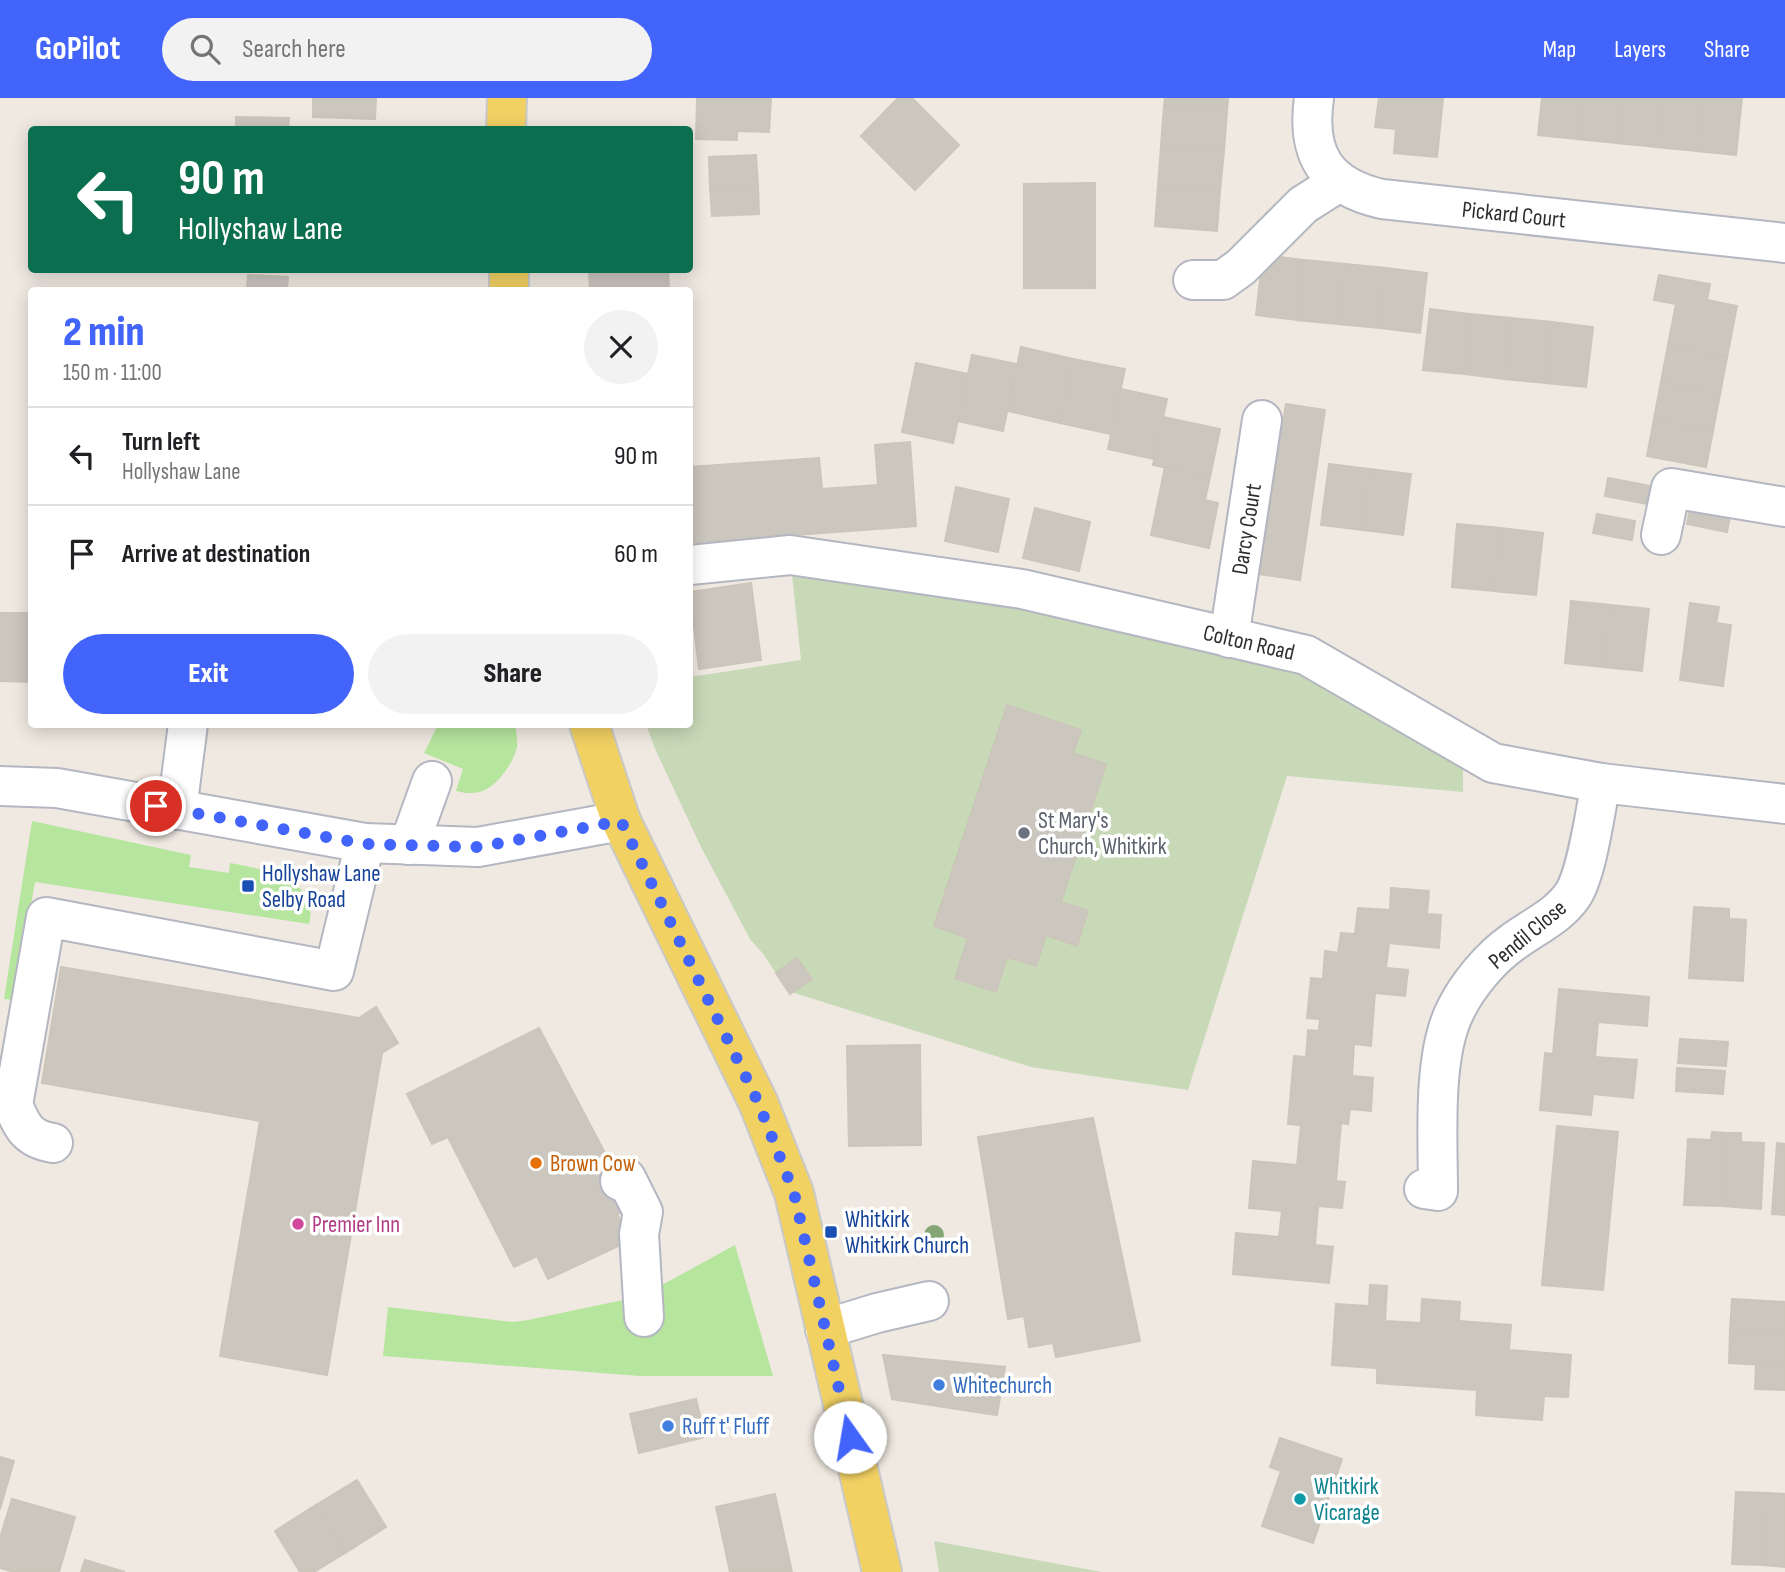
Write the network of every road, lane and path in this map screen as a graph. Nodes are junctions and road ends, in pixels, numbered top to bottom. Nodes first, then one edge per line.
1 (507, 98) edge
2 (1314, 98) edge
3 (506, 126) edge
4 (1339, 182) junction
5 (1785, 243) edge
6 (1193, 280) dead end
7 (1262, 420) dead end
8 (1785, 506) edge
9 (1661, 535) dead end
10 (693, 565) edge
11 (1229, 638) junction
12 (187, 728) edge
13 (591, 728) edge
14 (432, 781) dead end
15 (1601, 783) junction
16 (0, 786) edge
17 (1785, 804) edge
18 (177, 810) junction
19 (621, 821) junction
20 (365, 844) junction
21 (409, 845) junction
22 (53, 1143) dead end
23 (621, 1181) dead end
24 (1424, 1189) dead end
25 (929, 1301) dead end
26 (644, 1317) dead end
27 (825, 1329) junction
28 (882, 1572) edge

1 - 3 main road
2 - 4 street, Pickard Court
4 - 5 street, Pickard Court
4 - 6 street
7 - 11 street, Darcy Court
8 - 9 street
10 - 11 street, Colton Road
11 - 15 street, Colton Road
12 - 18 street
13 - 19 main road
14 - 21 street
15 - 17 street, Colton Road
15 - 24 street, Pendil Close
16 - 18 street
18 - 20 street
19 - 21 street
19 - 27 main road
20 - 21 street
20 - 22 street
23 - 26 street
25 - 27 street
27 - 28 main road

